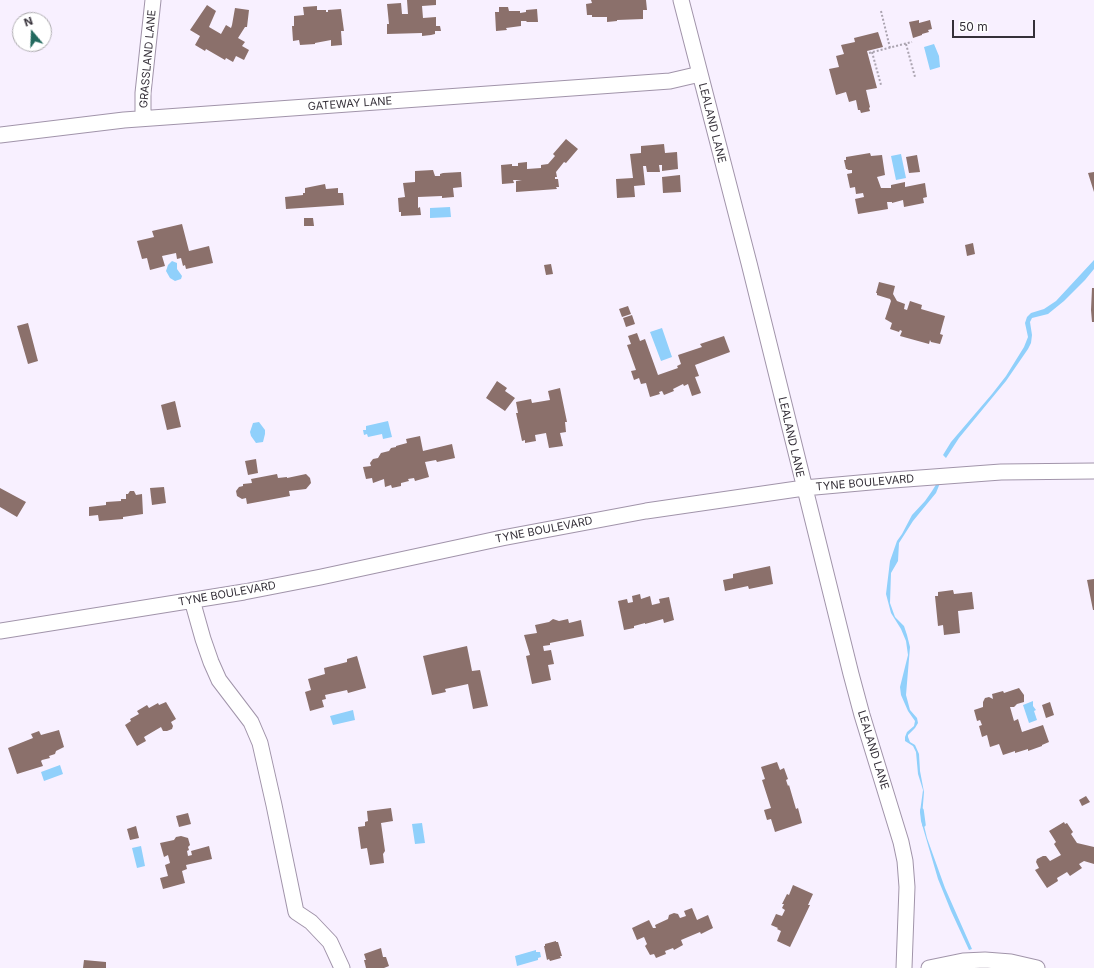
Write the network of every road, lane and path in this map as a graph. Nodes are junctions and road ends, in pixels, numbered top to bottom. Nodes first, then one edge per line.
1 (152, 0) edge
2 (681, 0) edge
3 (881, 12) dead end
4 (912, 42) dead end
5 (906, 44) junction
6 (890, 48) junction
7 (872, 52) junction
8 (869, 53) dead end
9 (700, 74) junction
10 (915, 77) dead end
11 (881, 85) dead end
12 (143, 118) junction
13 (0, 136) edge
14 (1094, 471) edge
15 (804, 488) junction
16 (192, 600) junction
17 (0, 631) edge
18 (342, 968) edge
19 (904, 968) edge
20 (928, 968) edge
21 (1037, 968) edge

1 - 12 street, GRASSLAND LANE
2 - 9 street, LEALAND LANE
3 - 6 path
4 - 5 path
5 - 6 path
5 - 10 path
6 - 7 path
7 - 8 path
7 - 11 path
9 - 12 street, GATEWAY LANE
9 - 15 street, LEALAND LANE
12 - 13 street, GATEWAY LANE
14 - 15 street, TYNE BOULEVARD
15 - 16 street, TYNE BOULEVARD
15 - 19 street, LEALAND LANE
16 - 17 street, TYNE BOULEVARD
16 - 18 street
20 - 21 street

